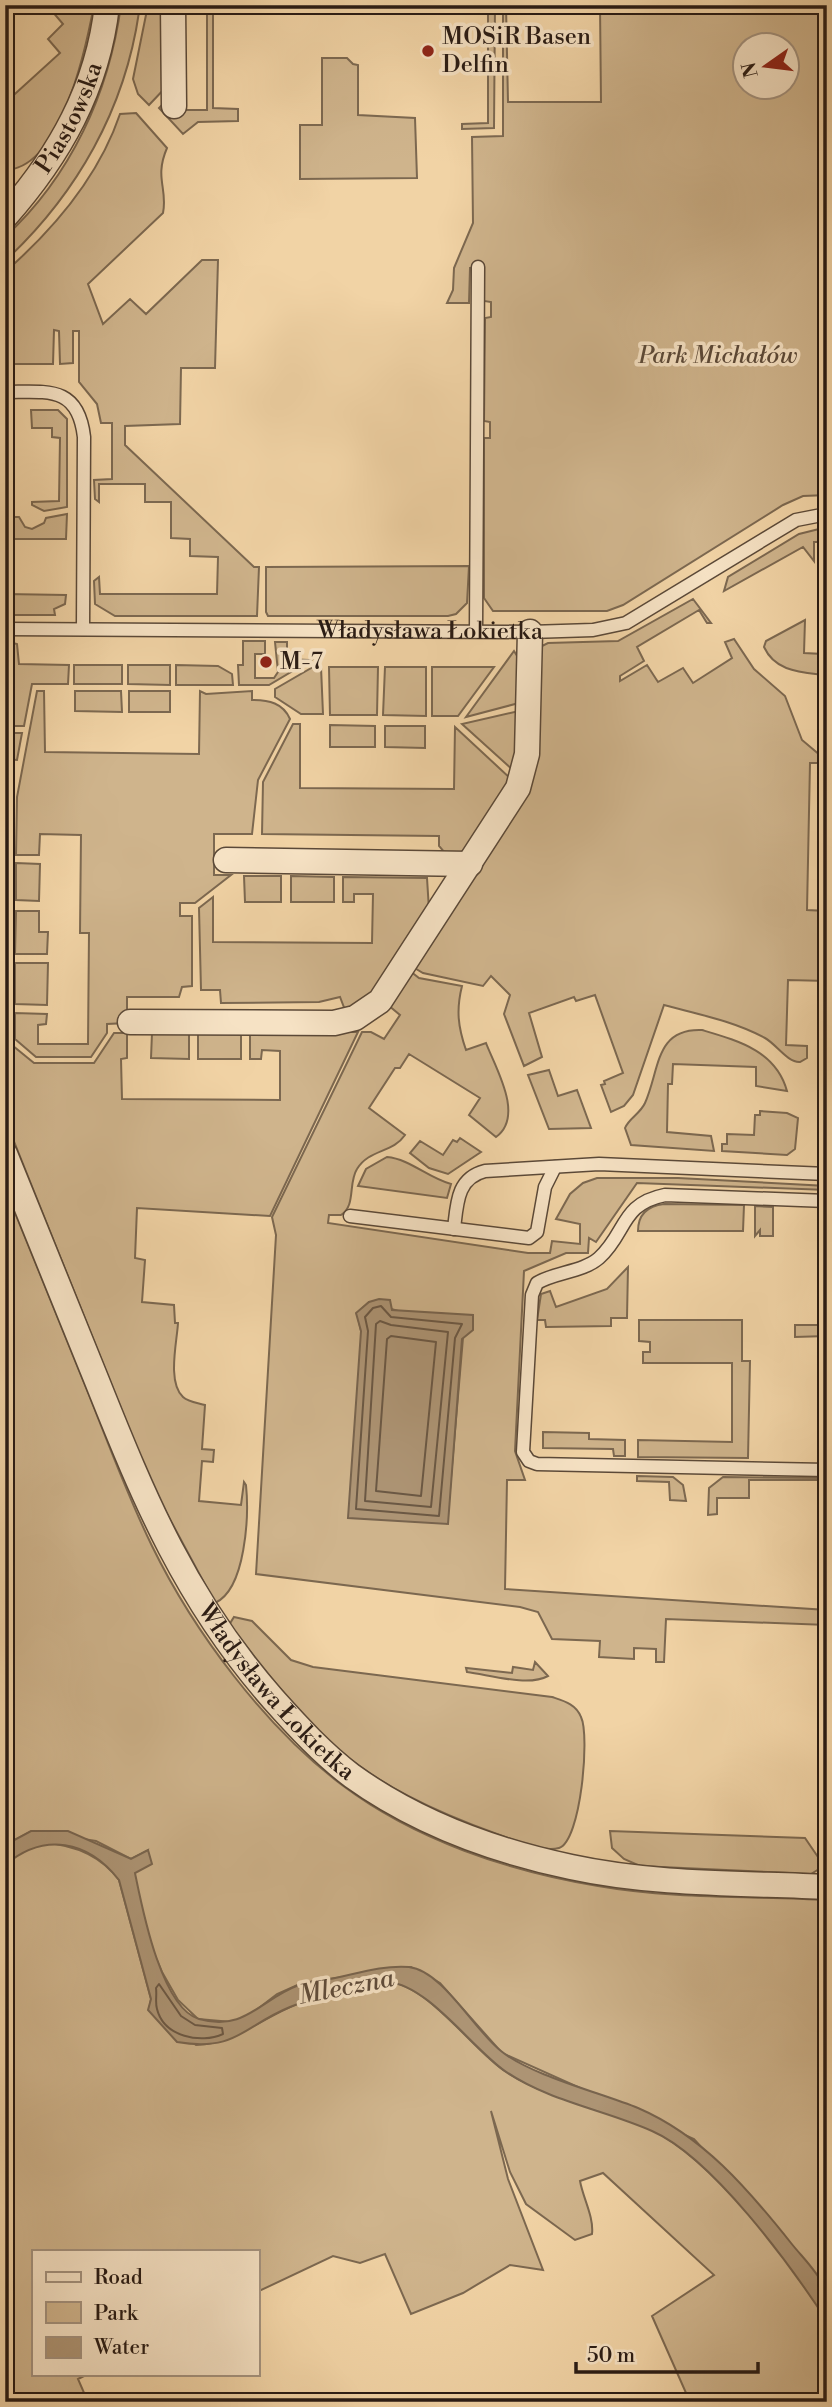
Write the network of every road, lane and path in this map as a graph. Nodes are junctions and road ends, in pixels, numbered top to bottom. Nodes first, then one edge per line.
1 (107, 5) edge
2 (173, 5) edge
3 (174, 106) dead end
4 (8, 207) edge
5 (478, 267) dead end
6 (5, 391) edge
7 (827, 514) edge
8 (5, 629) edge
9 (83, 629) junction
10 (476, 631) junction
11 (530, 632) junction
12 (226, 860) dead end
13 (470, 864) junction
14 (130, 1022) dead end
15 (5, 1154) edge
16 (555, 1167) junction
17 (827, 1174) edge
18 (827, 1201) edge
19 (350, 1216) dead end
20 (454, 1228) junction
21 (827, 1470) edge
22 (827, 1887) edge

1 - 4 street, Piastowska
2 - 3 street
5 - 10 lane
6 - 9 lane
7 - 11 lane, Władysława Łokietka
8 - 9 lane, Władysława Łokietka
9 - 10 lane, Władysława Łokietka
10 - 11 lane, Władysława Łokietka
11 - 13 street
12 - 13 street
13 - 14 street
15 - 22 street, Władysława Łokietka
16 - 17 lane
16 - 20 lane
16 - 20 lane
18 - 21 lane
19 - 20 lane

